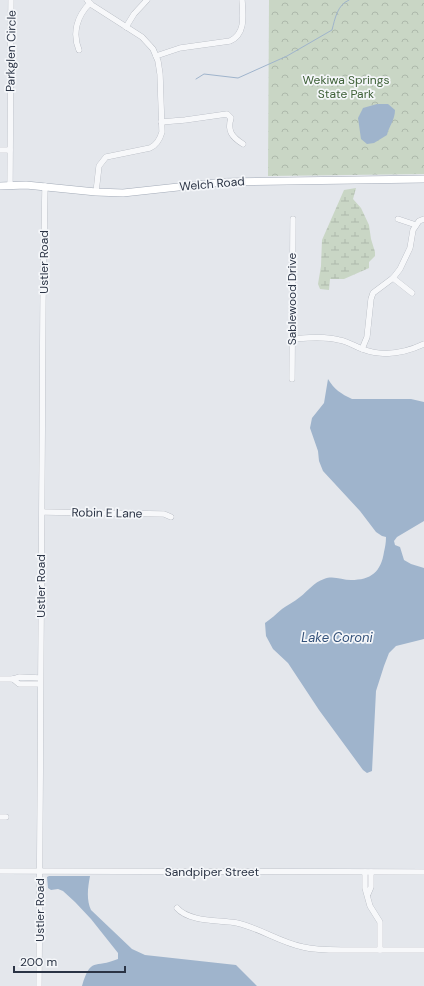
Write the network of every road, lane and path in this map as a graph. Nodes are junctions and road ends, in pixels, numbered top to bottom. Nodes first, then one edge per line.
1 (11, 0) edge
2 (147, 0) edge
3 (242, 0) edge
4 (88, 2) edge
5 (126, 27) junction
6 (79, 50) dead end
7 (156, 56) junction
8 (161, 122) junction
9 (243, 144) dead end
10 (0, 150) edge
11 (10, 150) junction
12 (424, 179) edge
13 (0, 186) edge
14 (10, 186) junction
15 (45, 186) junction
16 (96, 192) junction
17 (293, 219) dead end
18 (398, 219) dead end
19 (424, 219) edge
20 (416, 224) junction
21 (393, 278) junction
22 (412, 293) dead end
23 (292, 338) junction
24 (424, 344) edge
25 (362, 349) junction
26 (292, 379) dead end
27 (42, 512) junction
28 (171, 517) dead end
29 (26, 677) junction
30 (40, 678) junction
31 (0, 679) edge
32 (13, 680) junction
33 (26, 684) junction
34 (40, 684) junction
35 (0, 871) edge
36 (40, 872) junction
37 (365, 872) junction
38 (371, 872) junction
39 (424, 872) edge
40 (368, 894) junction
41 (177, 908) dead end
42 (380, 950) junction
43 (424, 950) edge
44 (39, 986) edge

1 - 11 street, Parkglen Circle
2 - 5 street
3 - 7 street
4 - 5 street
4 - 6 street
5 - 7 street
7 - 8 street
8 - 9 street
8 - 16 street
10 - 11 street
11 - 14 street, Parkglen Circle
12 - 16 main road, Welch Road
13 - 14 main road, Welch Road
14 - 15 main road, Welch Road
15 - 16 main road, Welch Road
15 - 27 street, Ustler Road
17 - 23 street, Sablewood Drive
18 - 20 street
19 - 20 street
20 - 21 street
21 - 22 street
21 - 25 street
23 - 25 street
23 - 26 street, Sablewood Drive
24 - 25 street
27 - 28 street, Robin E Lane
27 - 30 street, Ustler Road
29 - 30 street
29 - 32 street
29 - 33 street
30 - 34 street, Ustler Road
31 - 32 street
32 - 33 street
33 - 34 street
34 - 36 street, Ustler Road
35 - 36 street, Sandpiper Street
36 - 37 street, Sandpiper Street
36 - 44 street, Ustler Road
37 - 38 street, Sandpiper Street
37 - 40 street
38 - 39 street, Sandpiper Street
38 - 40 street
40 - 42 street
41 - 42 street
42 - 43 street

